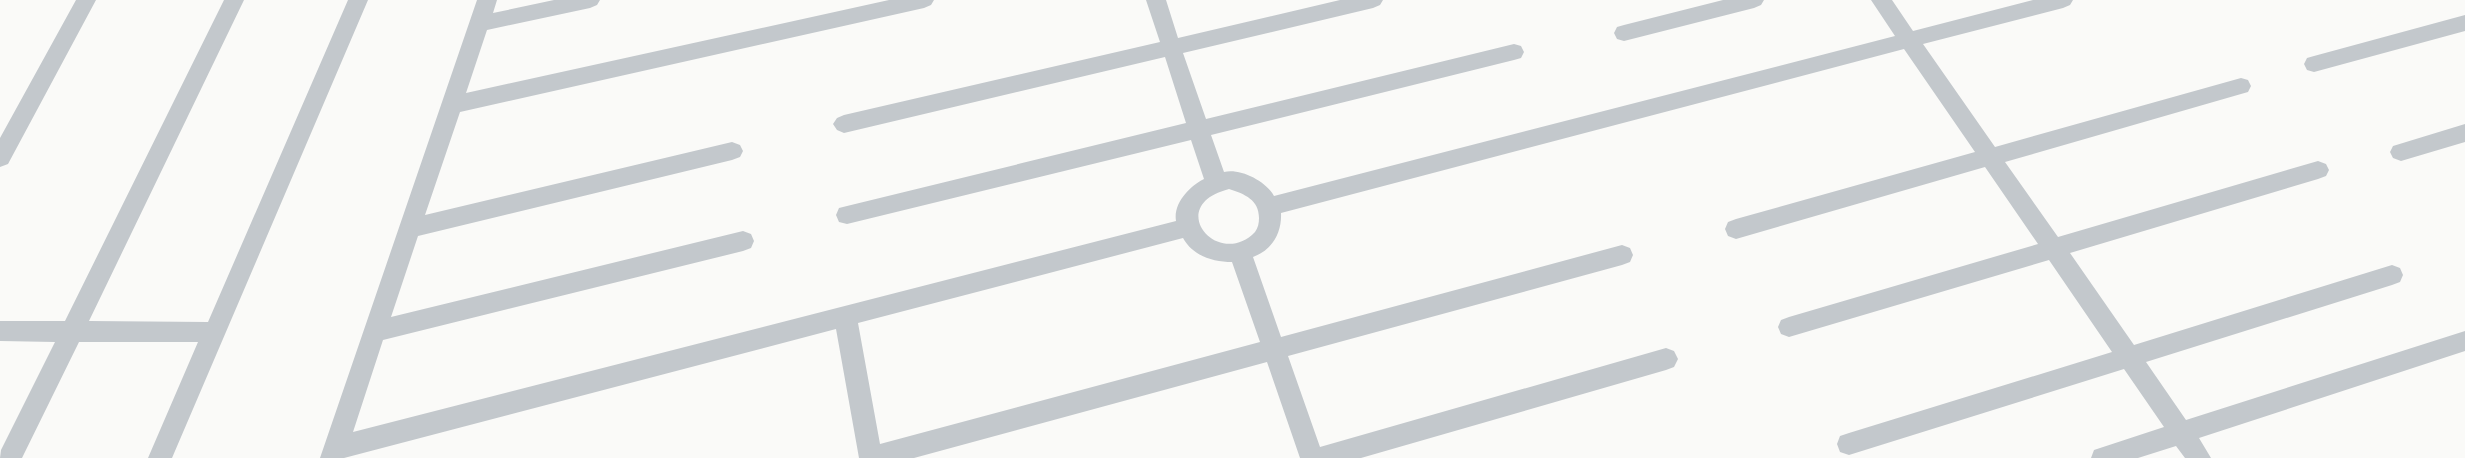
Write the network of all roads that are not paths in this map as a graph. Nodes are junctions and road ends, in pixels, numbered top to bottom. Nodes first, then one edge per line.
1 (86, 0) edge
2 (234, 0) edge
3 (358, 0) edge
4 (487, 0) edge
5 (590, 0) edge
6 (924, 0) edge
7 (1156, 0) edge
8 (1372, 0) edge
9 (1754, 0) edge
10 (1881, 0) edge
11 (2063, 0) edge
12 (2465, 23) edge
13 (479, 24) junction
14 (1624, 33) dead end
15 (1909, 40) junction
16 (1172, 47) junction
17 (1514, 52) dead end
18 (2314, 64) dead end
19 (2241, 86) dead end
20 (451, 105) junction
21 (844, 124) dead end
22 (1199, 129) junction
23 (2465, 133) edge
24 (732, 151) dead end
25 (2402, 152) dead end
26 (1990, 157) junction
27 (0, 158) edge
28 (2318, 170) dead end
29 (1216, 182) junction
30 (1270, 206) junction
31 (847, 215) dead end
32 (1189, 227) junction
33 (410, 228) junction
34 (1736, 229) dead end
35 (743, 241) dead end
36 (2054, 248) junction
37 (1240, 252) junction
38 (1622, 255) dead end
39 (2392, 275) dead end
40 (845, 316) junction
41 (1789, 327) dead end
42 (0, 332) edge
43 (73, 332) junction
44 (215, 332) junction
45 (374, 332) junction
46 (2465, 341) edge
47 (1274, 349) junction
48 (2129, 357) junction
49 (1666, 359) dead end
50 (2181, 432) junction
51 (1849, 444) dead end
52 (333, 453) edge
53 (10, 458) edge
54 (160, 458) edge
55 (871, 458) edge
56 (1312, 458) edge
57 (1321, 458) edge
58 (2103, 458) edge
59 (2199, 458) edge

1 - 27 street
2 - 43 street
3 - 44 street
4 - 13 street
5 - 13 street
6 - 20 street
7 - 16 street
8 - 16 street
9 - 14 street
10 - 15 street
11 - 15 street
12 - 18 street
13 - 20 street
15 - 26 street
15 - 30 street
16 - 21 street
16 - 22 street
17 - 22 street
19 - 26 street
20 - 33 street
22 - 29 street
22 - 31 street
23 - 25 street
24 - 33 street
26 - 34 street
26 - 36 street
28 - 36 street
29 - 30 street
29 - 32 street
30 - 37 street
32 - 37 street
32 - 40 street
33 - 45 street
35 - 45 street
36 - 41 street
36 - 48 street
37 - 47 street
38 - 47 street
39 - 48 street
40 - 52 street
40 - 55 street
42 - 43 street
43 - 44 street
43 - 53 street
44 - 54 street
45 - 52 street
46 - 50 street
47 - 55 street
47 - 56 street
48 - 50 street
48 - 51 street
49 - 57 street
50 - 58 street
50 - 59 street

